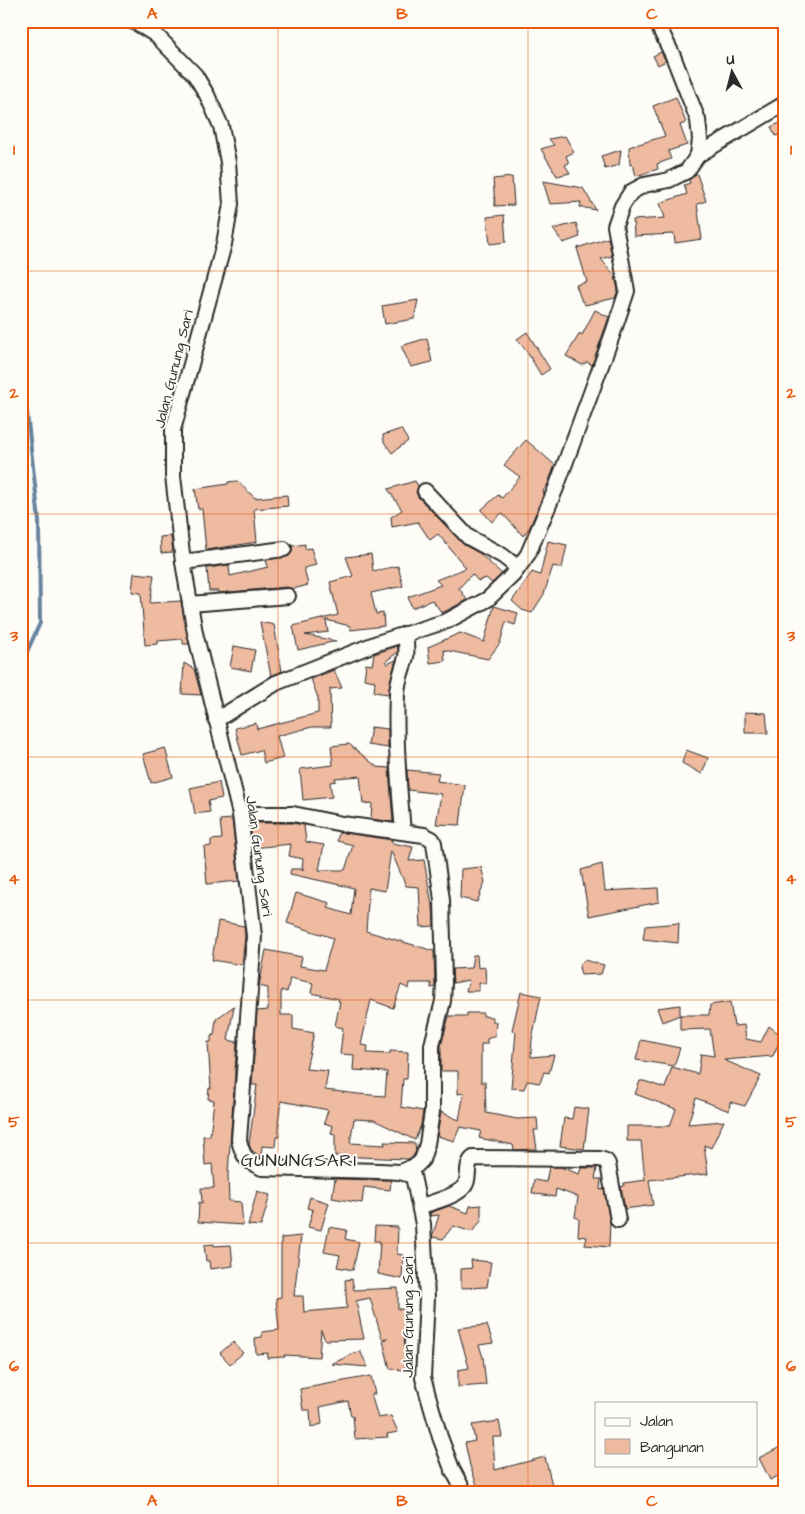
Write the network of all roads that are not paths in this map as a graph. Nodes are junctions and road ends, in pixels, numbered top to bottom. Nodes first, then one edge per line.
1 (132, 21) edge
2 (656, 21) edge
3 (784, 104) edge
4 (698, 155) junction
5 (425, 491) dead end
6 (284, 549) dead end
7 (183, 562) junction
8 (518, 568) junction
9 (288, 596) dead end
10 (190, 604) junction
11 (405, 634) junction
12 (216, 720) junction
13 (240, 814) junction
14 (402, 832) junction
15 (400, 1172) junction
16 (420, 1206) junction
17 (618, 1220) dead end
18 (465, 1493) edge

1 - 7 street, Jalan Gunung Sari
2 - 4 street
3 - 4 street
4 - 8 street
5 - 8 street
6 - 7 street
7 - 10 street, Jalan Gunung Sari
8 - 11 street
9 - 10 street
10 - 12 street, Jalan Gunung Sari
11 - 12 street
11 - 14 street
12 - 13 street, Jalan Gunung Sari
13 - 14 street
13 - 15 street, Jalan Gunung Sari
14 - 15 street
15 - 16 street, Jalan Gunung Sari
16 - 17 street
16 - 18 street, Jalan Gunung Sari

